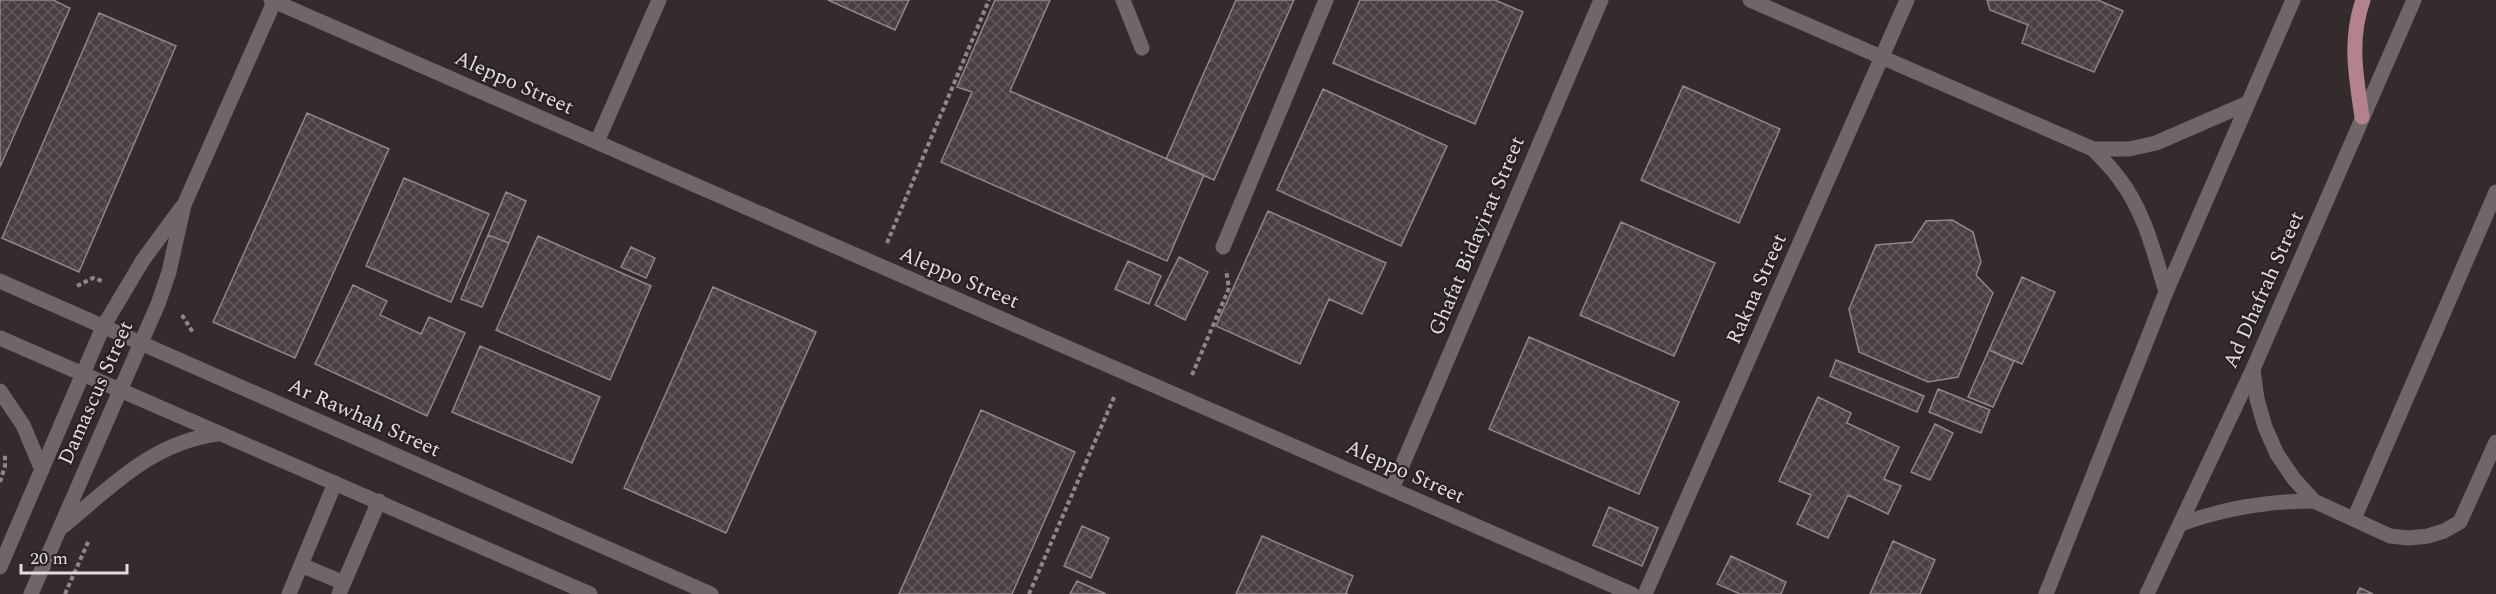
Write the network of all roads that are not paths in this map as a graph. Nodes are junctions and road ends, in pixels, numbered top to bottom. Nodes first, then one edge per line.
1 (659, 0) edge
2 (1123, 0) edge
3 (1326, 0) edge
4 (1601, 0) edge
5 (1750, 0) edge
6 (1907, 0) edge
7 (2293, 0) edge
8 (2363, 0) edge
9 (2414, 0) edge
10 (273, 1) edge
11 (1142, 48) dead end
12 (1882, 57) junction
13 (2248, 103) junction
14 (2362, 117) junction
15 (597, 142) junction
16 (2093, 149) junction
17 (2496, 192) edge
18 (184, 205) junction
19 (1223, 247) road end
20 (0, 281) edge
21 (2166, 292) junction
22 (103, 327) junction
23 (0, 338) edge
24 (141, 343) junction
25 (2253, 369) junction
26 (82, 374) junction
27 (0, 391) edge
28 (120, 391) junction
29 (218, 434) junction
30 (2496, 442) edge
31 (42, 470) junction
32 (335, 483) junction
33 (1392, 489) junction
34 (379, 501) junction
35 (2314, 501) junction
36 (2354, 519) junction
37 (2181, 524) junction
38 (58, 530) junction
39 (301, 565) junction
40 (0, 567) edge
41 (2156, 573) junction
42 (342, 588) edge
43 (31, 594) edge
44 (289, 594) edge
45 (590, 594) edge
46 (711, 594) edge
47 (1632, 594) edge
48 (1645, 594) edge
49 (2046, 594) edge
50 (2147, 594) edge
51 (2158, 594) edge

1 - 15 street
2 - 11 street
3 - 19 street
4 - 33 street, Ghafat Bidayirat Street
5 - 12 street
6 - 12 street, Rakna Street
7 - 13 street
8 - 14 main road
9 - 14 street, Ad Dhafrah Street
10 - 15 street, Aleppo Street
10 - 18 street, Damascus Street
12 - 16 street
12 - 48 street, Rakna Street
13 - 16 street
13 - 21 street
14 - 25 street, Ad Dhafrah Street
15 - 33 street, Aleppo Street
16 - 21 street
17 - 36 street
18 - 22 street, Damascus Street
18 - 24 street, Damascus Street
20 - 22 street, Ar Rawhah Street
21 - 49 street
22 - 24 street, Ar Rawhah Street
22 - 26 street, Damascus Street
23 - 26 street
24 - 28 street, Damascus Street
24 - 46 street, Ar Rawhah Street
25 - 35 street
25 - 37 street, Ad Dhafrah Street
26 - 28 street
26 - 31 street, Damascus Street
27 - 31 street
28 - 29 street
28 - 38 street, Damascus Street
29 - 32 street
29 - 38 street
30 - 36 street
31 - 40 street, Damascus Street
32 - 34 street
32 - 39 street
33 - 47 street, Aleppo Street
34 - 42 street
34 - 45 street
35 - 36 street
35 - 37 street
37 - 41 street, Ad Dhafrah Street
38 - 43 street, Damascus Street
39 - 42 street
39 - 44 street
41 - 50 street, Ad Dhafrah Street
41 - 51 street

